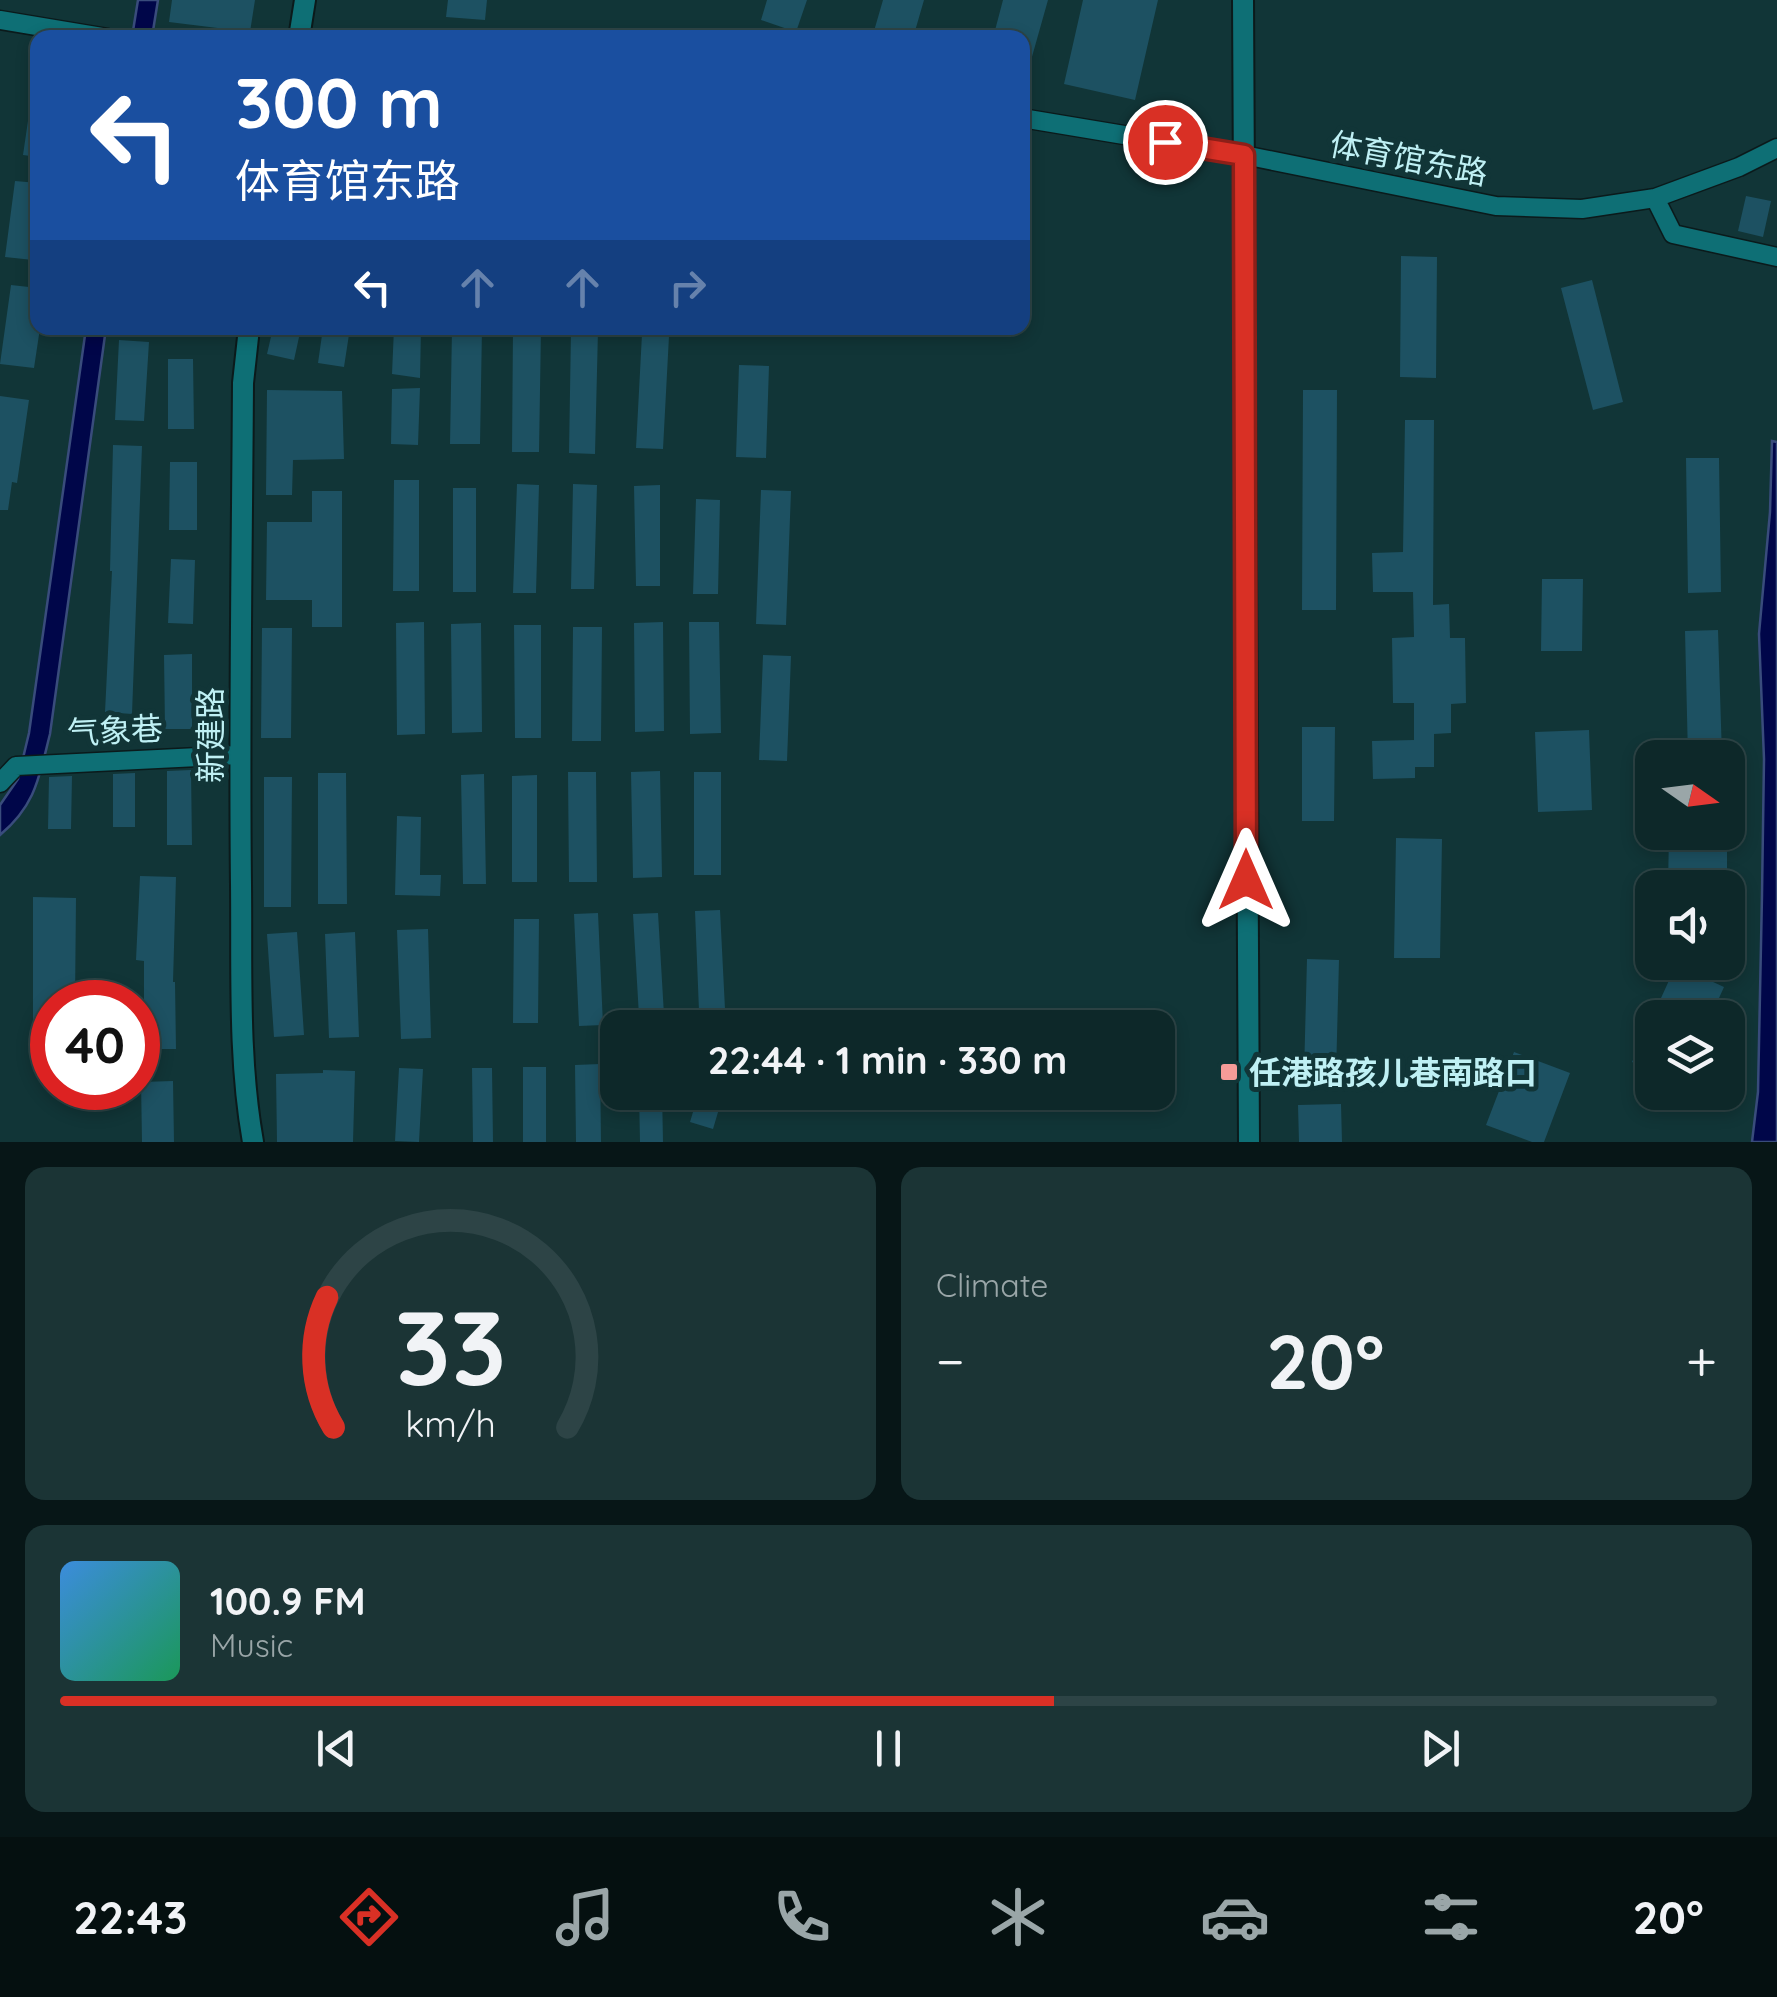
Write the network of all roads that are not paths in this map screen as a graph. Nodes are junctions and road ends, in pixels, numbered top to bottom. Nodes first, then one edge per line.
1 (305, 0) edge
2 (1242, 0) edge
3 (0, 20) edge
4 (60, 30) edge
5 (300, 30) edge
6 (1030, 119) edge
7 (1777, 148) edge
8 (1244, 155) junction
9 (1655, 198) junction
10 (1777, 257) edge
11 (248, 335) edge
12 (240, 755) junction
13 (0, 783) edge
14 (253, 1142) edge
15 (1249, 1142) edge

1 - 5 street
2 - 8 street
3 - 4 street
6 - 8 street, 体育馆东路
7 - 9 street, 体育馆东路
8 - 9 street, 体育馆东路
8 - 15 street
9 - 10 street
11 - 12 street, 新建路
12 - 13 street, 气象巷
12 - 14 street, 新建路

